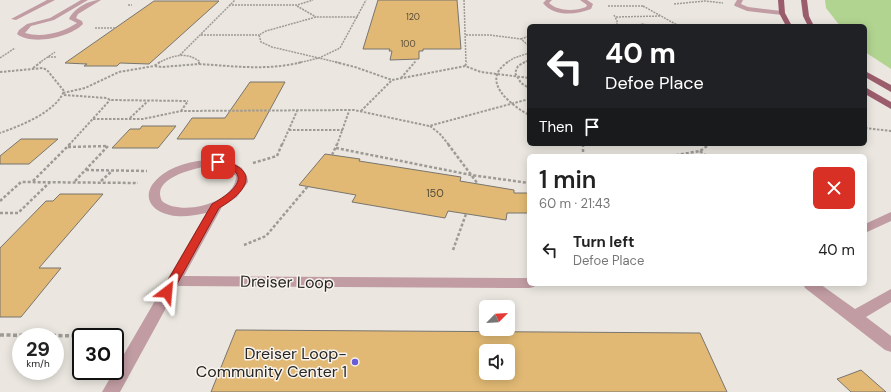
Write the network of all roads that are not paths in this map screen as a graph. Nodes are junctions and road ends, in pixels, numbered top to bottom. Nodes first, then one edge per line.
1 (52, 0) edge
2 (85, 0) edge
3 (98, 0) edge
4 (549, 0) edge
5 (583, 0) edge
6 (740, 0) edge
7 (781, 0) edge
8 (804, 0) edge
9 (782, 13) junction
10 (790, 14) dead end
11 (798, 15) dead end
12 (806, 16) junction
13 (52, 19) junction
14 (788, 24) edge
15 (810, 24) edge
16 (867, 74) edge
17 (891, 89) edge
18 (867, 91) edge
19 (891, 106) edge
20 (216, 206) junction
21 (891, 216) edge
22 (867, 228) edge
23 (173, 281) junction
24 (527, 283) edge
25 (813, 286) edge
26 (891, 295) edge
27 (854, 317) junction
28 (891, 345) edge
29 (111, 392) edge

1 - 13 street
2 - 13 street
3 - 13 street
4 - 5 street
6 - 9 street
7 - 9 main road
8 - 12 main road
9 - 10 main road
9 - 14 main road
11 - 12 main road
12 - 15 main road
16 - 17 main road
18 - 19 main road
20 - 20 street
20 - 23 street
21 - 22 street
23 - 24 street, Dreiser Loop
23 - 29 street
25 - 27 street
26 - 27 street
27 - 28 street

